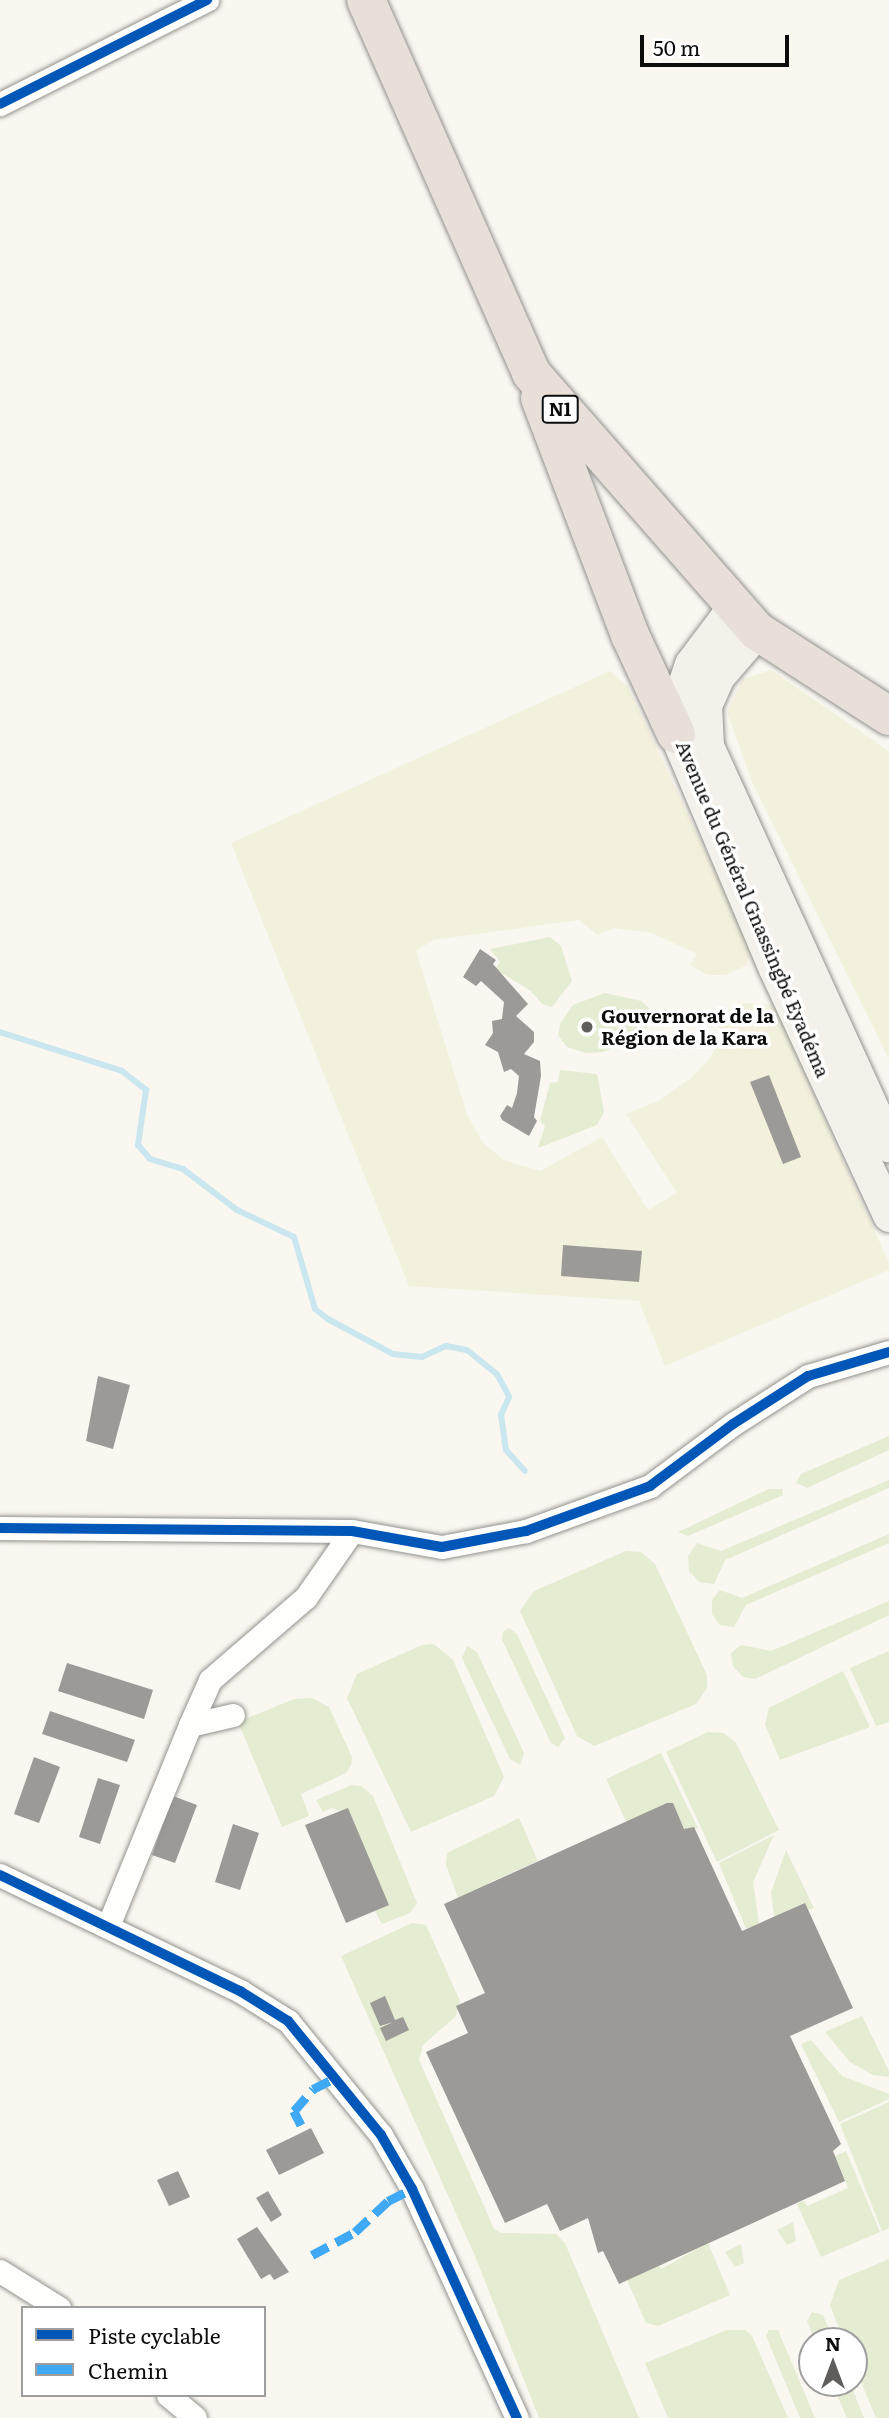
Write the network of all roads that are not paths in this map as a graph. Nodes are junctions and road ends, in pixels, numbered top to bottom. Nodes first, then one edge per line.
1 (207, 0) edge
2 (366, 0) edge
3 (0, 104) edge
4 (531, 373) junction
5 (746, 619) junction
6 (889, 716) edge
7 (676, 734) junction
8 (799, 982) junction
9 (889, 1146) edge
10 (889, 1215) edge
11 (889, 1352) edge
12 (0, 1528) edge
13 (352, 1531) junction
14 (233, 1715) dead end
15 (190, 1725) junction
16 (0, 1875) edge
17 (108, 1926) junction
18 (0, 2271) edge
19 (56, 2306) edge
20 (170, 2397) edge
21 (195, 2418) edge
22 (517, 2418) edge

1 - 3 street
2 - 4 highway, N1
4 - 5 highway, N1
4 - 7 highway
5 - 6 highway, N1
5 - 7 main road, Avenue du Général Gnassingbé Eyadéma
5 - 8 main road, Avenue du Général Gnassingbé Eyadéma
7 - 8 main road, Avenue du Général Gnassingbé Eyadéma
8 - 9 main road, Avenue du Général Gnassingbé Eyadéma
8 - 10 main road, Avenue du Général Gnassingbé Eyadéma
11 - 13 street
12 - 13 street
13 - 15 street
14 - 15 street
15 - 17 street
16 - 17 street
17 - 22 street
18 - 19 street
20 - 21 street

